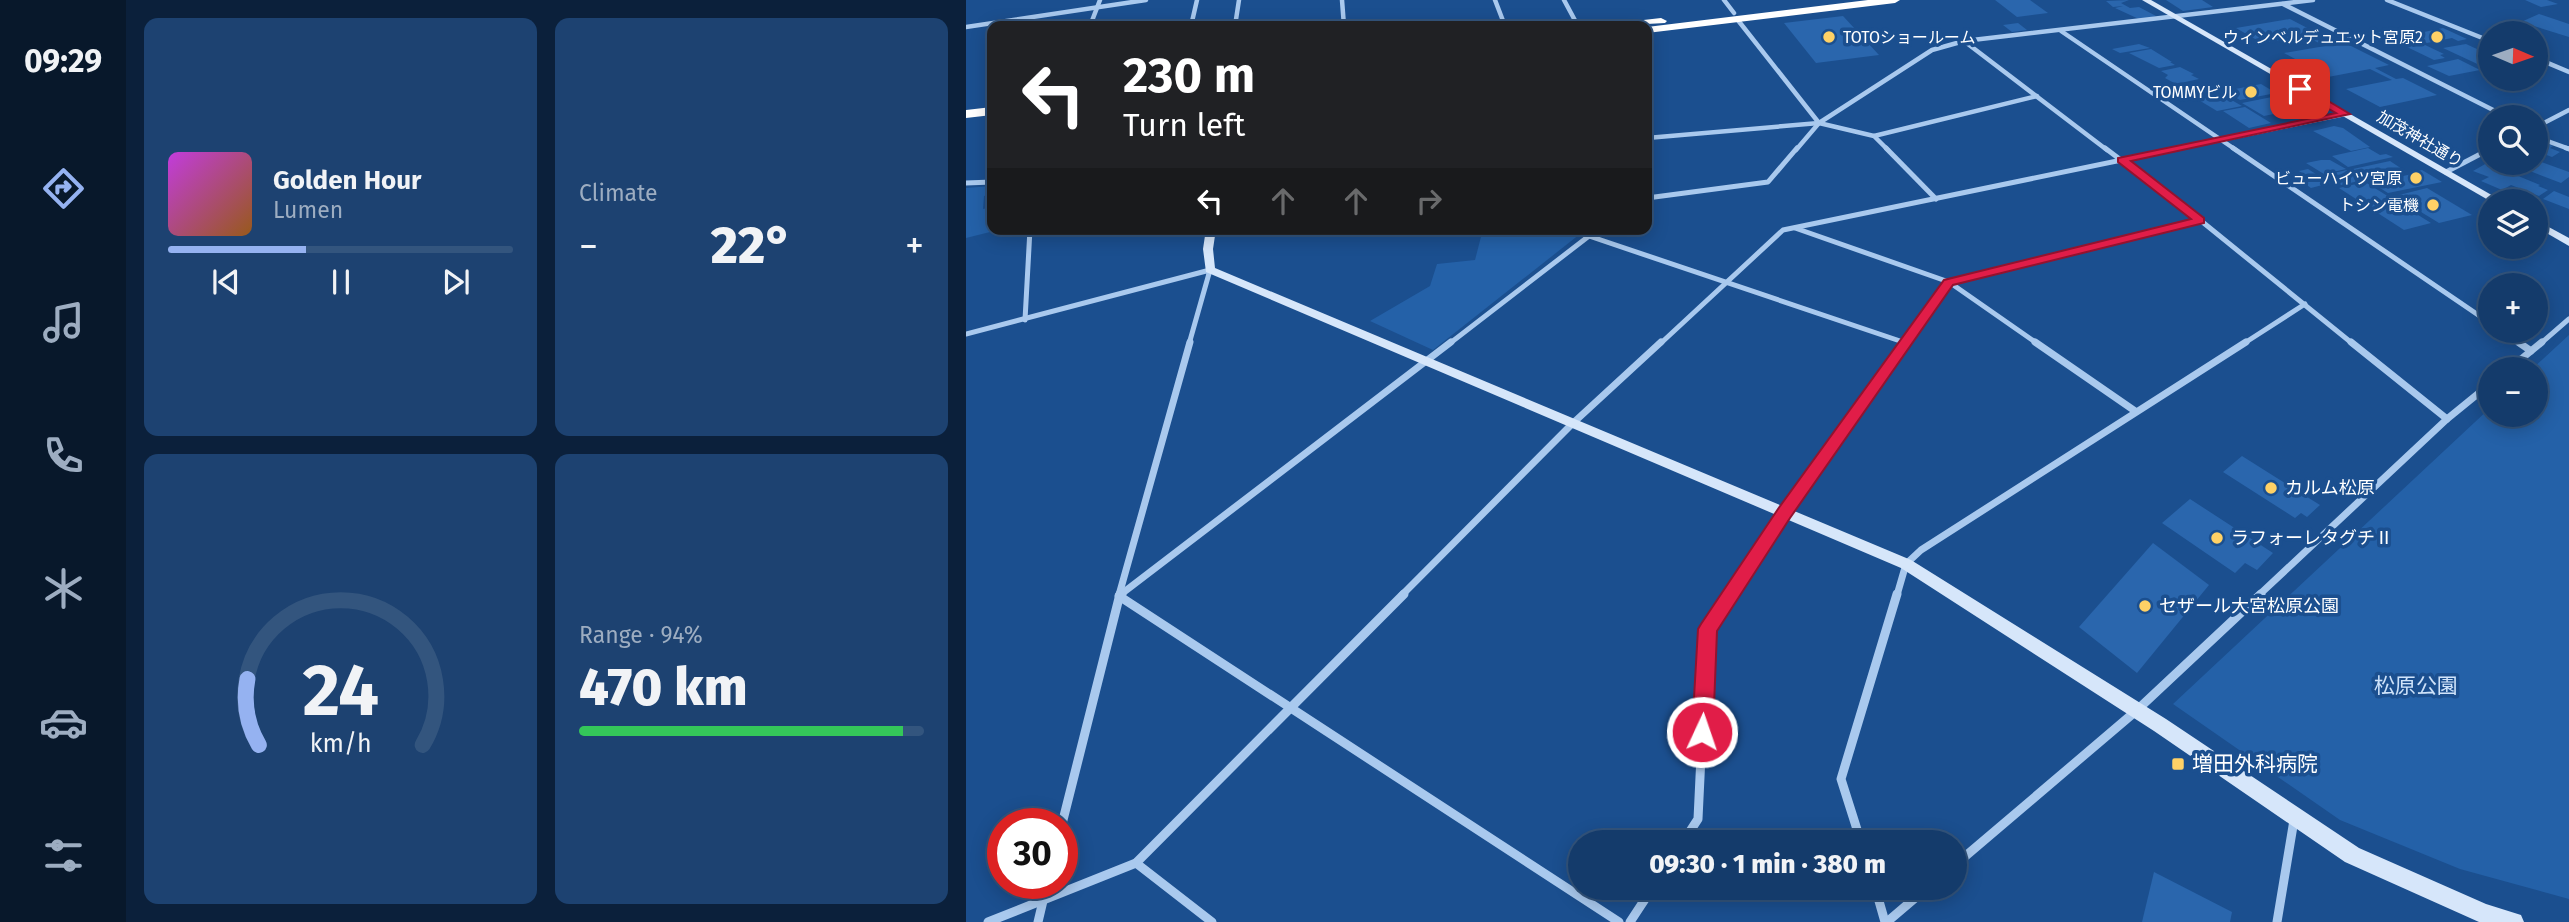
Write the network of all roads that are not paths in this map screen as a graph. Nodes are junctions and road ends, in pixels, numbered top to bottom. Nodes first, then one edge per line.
1 (1100, 0) edge
2 (1146, 0) edge
3 (1198, 0) edge
4 (1238, 0) edge
5 (1342, 0) edge
6 (1495, 0) edge
7 (1564, 0) edge
8 (1724, 0) edge
9 (1834, 0) edge
10 (1895, 0) edge
11 (2146, 0) edge
12 (2313, 0) edge
13 (2387, 0) edge
14 (2282, 4) junction
15 (1098, 7) junction
16 (1736, 16) junction
17 (2177, 18) junction
18 (1006, 21) edge
19 (1092, 21) edge
20 (1192, 21) edge
21 (1236, 21) edge
22 (1344, 21) edge
23 (1503, 21) edge
24 (1575, 21) edge
25 (1652, 23) edge
26 (987, 24) edge
27 (966, 27) edge
28 (1652, 29) edge
29 (2060, 30) junction
30 (2478, 36) edge
31 (1964, 41) junction
32 (2548, 63) edge
33 (2569, 72) edge
34 (2037, 96) junction
35 (987, 103) edge
36 (966, 105) edge
37 (2483, 105) edge
38 (2569, 110) edge
39 (987, 112) edge
40 (966, 114) edge
41 (2345, 114) junction
42 (2548, 121) edge
43 (1819, 123) junction
44 (1874, 136) junction
45 (1652, 138) edge
46 (2223, 141) junction
47 (2548, 141) edge
48 (2569, 149) edge
49 (2478, 155) edge
50 (2122, 160) junction
51 (2446, 172) junction
52 (987, 181) edge
53 (966, 183) edge
54 (2478, 190) edge
55 (1652, 197) edge
56 (1936, 199) junction
57 (2200, 220) junction
58 (1794, 228) junction
59 (2548, 230) edge
60 (1030, 235) edge
61 (1210, 235) edge
62 (1584, 235) edge
63 (1596, 235) edge
64 (2569, 243) edge
65 (1210, 270) junction
66 (1727, 282) junction
67 (1949, 282) junction
68 (2305, 304) junction
69 (2478, 315) edge
70 (1025, 320) junction
71 (2569, 320) edge
72 (966, 334) edge
73 (1906, 343) junction
74 (2519, 343) edge
75 (2531, 351) junction
76 (2524, 357) edge
77 (1426, 363) junction
78 (2478, 394) edge
79 (2135, 411) junction
80 (2447, 419) junction
81 (1572, 424) junction
82 (1784, 514) junction
83 (1906, 564) junction
84 (1119, 596) junction
85 (1290, 708) junction
86 (2136, 711) junction
87 (1066, 808) edge
88 (2294, 816) junction
89 (1691, 830) edge
90 (1857, 830) edge
91 (1967, 855) edge
92 (1136, 863) junction
93 (1044, 900) junction
94 (1644, 900) edge
95 (1879, 900) edge
96 (1912, 900) edge
97 (988, 922) edge
98 (1038, 922) edge
99 (1212, 922) edge
100 (1619, 922) edge
101 (1630, 922) edge
102 (1886, 922) edge
103 (2277, 922) edge
104 (2514, 922) edge

1 - 15 street
2 - 15 street
3 - 20 street
4 - 21 street
5 - 22 street
6 - 23 street
7 - 24 street
8 - 16 street
9 - 16 highway
10 - 16 highway
11 - 17 street, 加茂神社通り
12 - 14 street
13 - 30 street
14 - 17 street
14 - 37 street
15 - 18 street
15 - 19 street
16 - 25 highway
16 - 28 highway
16 - 43 street
17 - 29 street
17 - 41 street, 加茂神社通り
26 - 27 street
29 - 31 street
29 - 46 street
31 - 34 street
31 - 43 street
32 - 33 street
34 - 44 street
34 - 50 street
35 - 36 highway
38 - 42 street
39 - 40 highway
41 - 46 street
41 - 51 street, 加茂神社通り
43 - 44 street
43 - 45 street
43 - 55 street
44 - 56 street
46 - 50 street
46 - 69 street
47 - 48 street
49 - 51 street
50 - 56 street
50 - 57 street
51 - 54 street, 加茂神社通り
52 - 53 street
56 - 58 street
57 - 67 street
57 - 68 street
58 - 66 street
58 - 67 street
59 - 64 street
60 - 70 street
61 - 65 street
62 - 77 street
63 - 66 street
65 - 70 street
65 - 77 street
65 - 84 street
66 - 73 street
66 - 81 street
67 - 73 street
67 - 79 street
68 - 79 street
68 - 80 street
70 - 72 street
71 - 75 street
73 - 82 street
74 - 75 street
75 - 76 street
77 - 81 street
77 - 84 street
78 - 80 street
79 - 83 street
80 - 86 street
81 - 82 street
81 - 85 street
82 - 83 street
82 - 89 street
83 - 86 street
83 - 90 street
84 - 85 street
84 - 87 street
85 - 92 street
85 - 100 street
86 - 88 street
86 - 91 street
88 - 103 street
88 - 104 street
92 - 93 street
92 - 99 street
93 - 97 street
93 - 98 street
94 - 101 street
95 - 102 street
96 - 102 street

